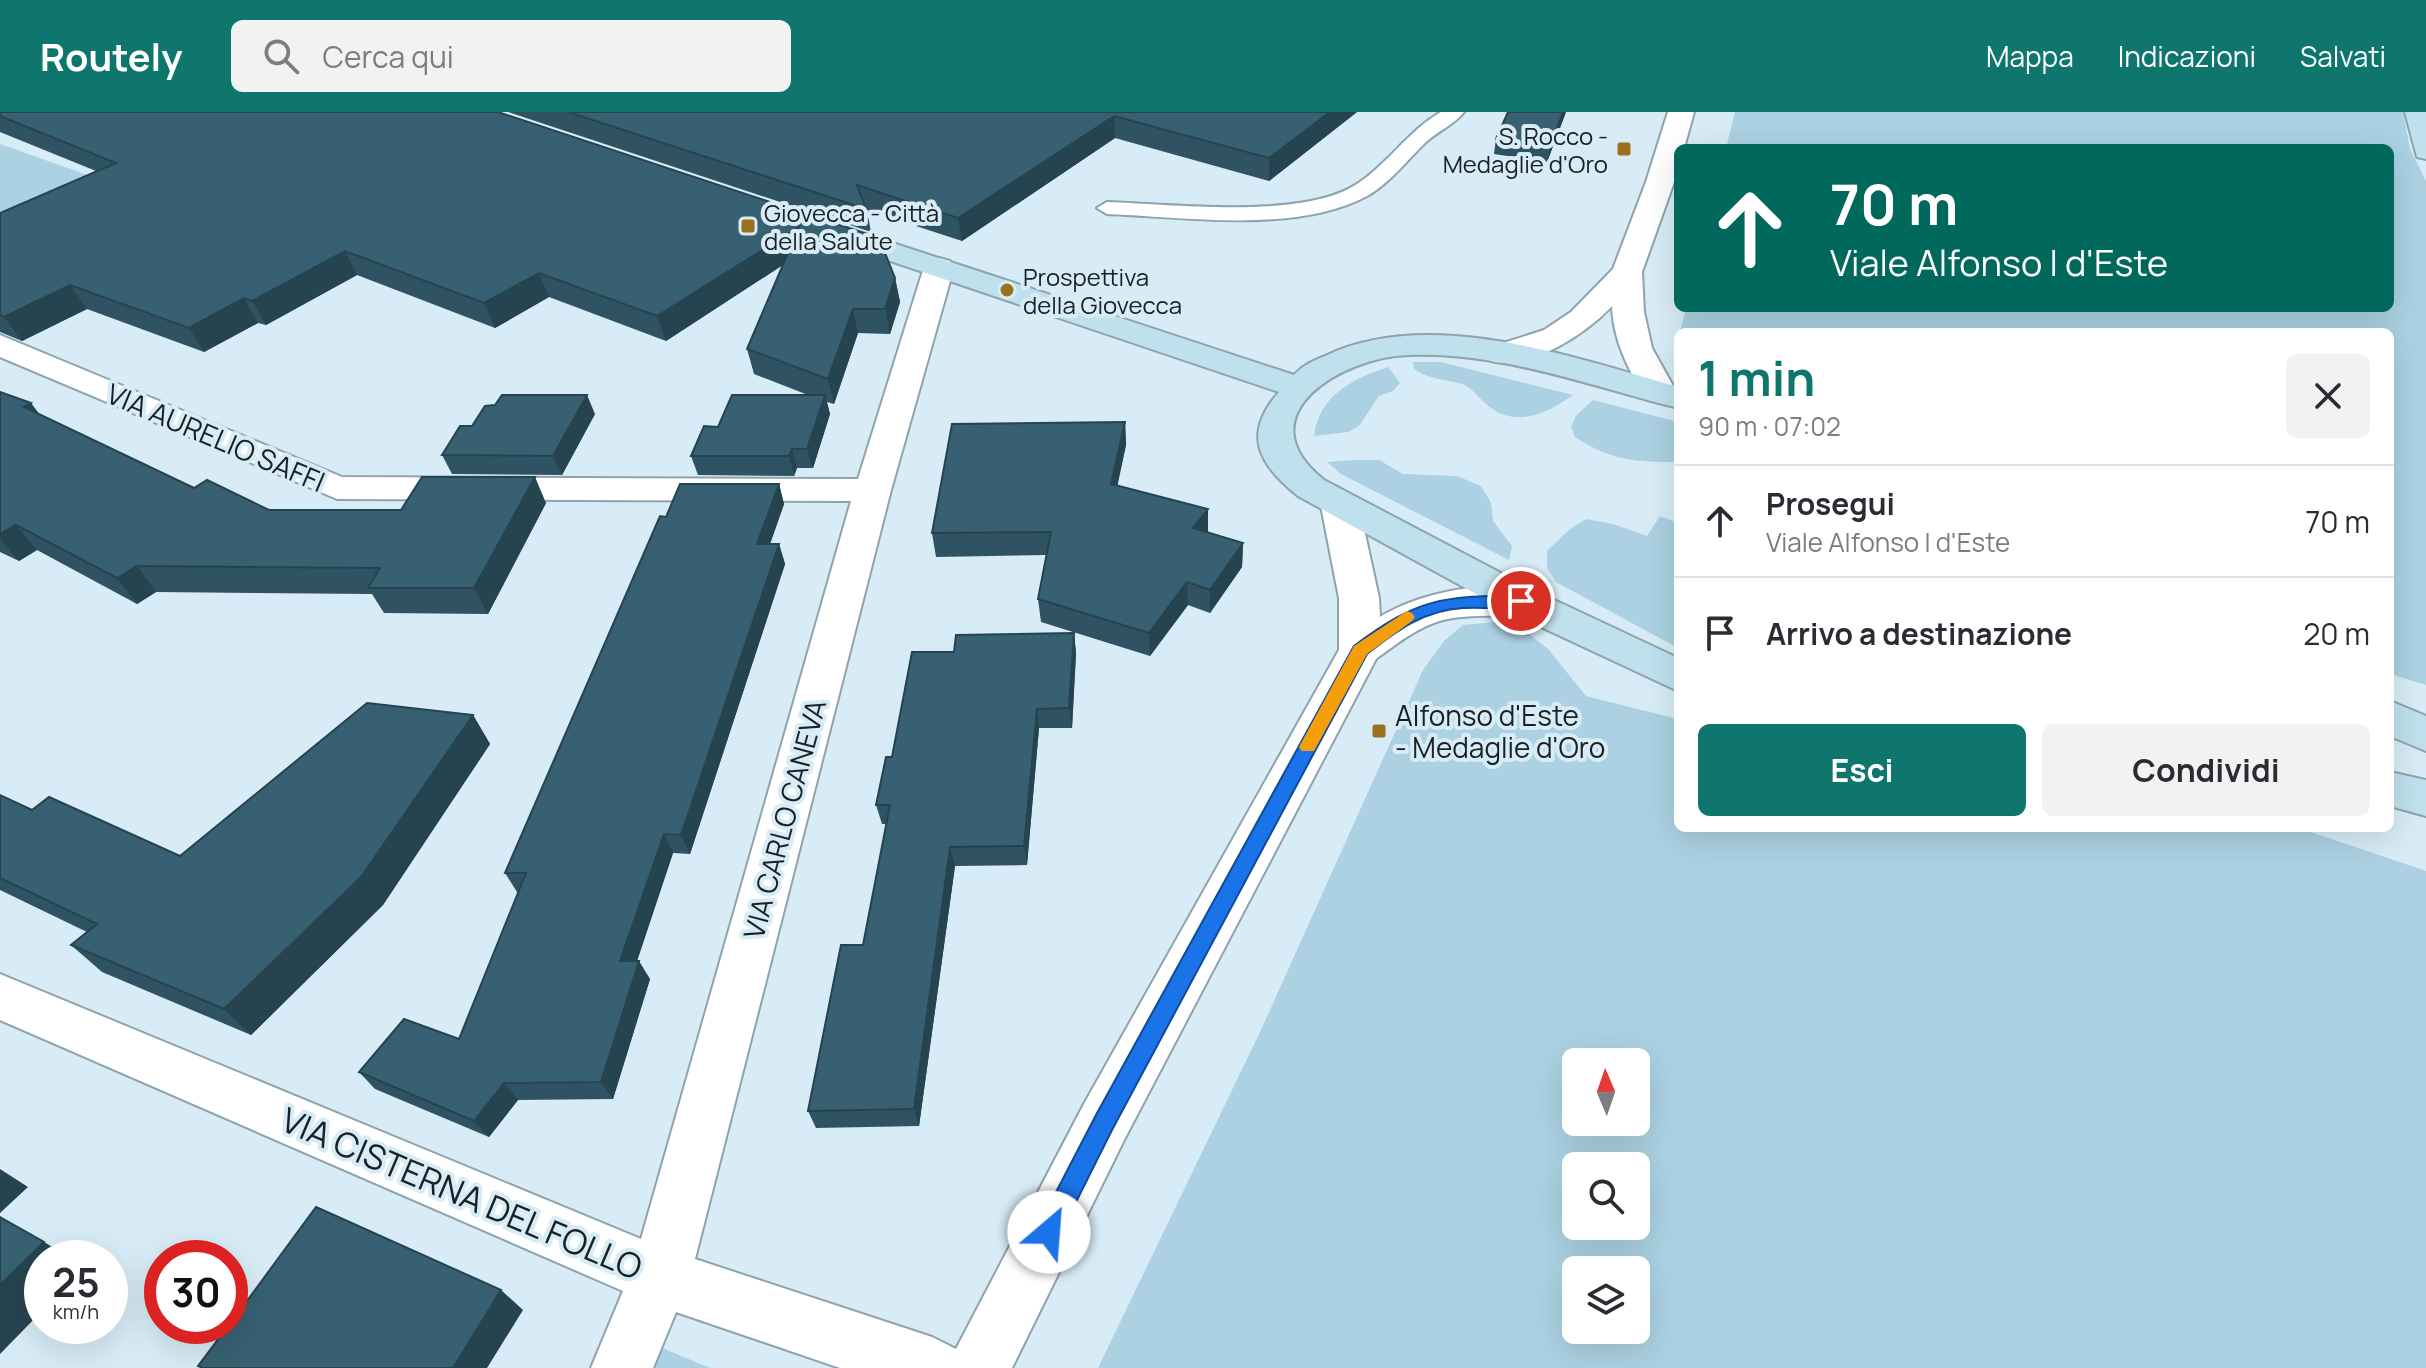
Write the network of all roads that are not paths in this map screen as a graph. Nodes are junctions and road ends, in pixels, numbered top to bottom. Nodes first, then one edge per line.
1 (1455, 112) edge
2 (1681, 112) edge
3 (2418, 112) edge
4 (2426, 151) edge
5 (1107, 208) dead end
6 (806, 223) edge
7 (939, 267) junction
8 (1627, 272) junction
9 (0, 345) edge
10 (1503, 354) junction
11 (1298, 387) junction
12 (1669, 396) edge
13 (873, 490) junction
14 (1340, 506) junction
15 (1521, 601) junction
16 (1360, 650) junction
17 (1674, 674) edge
18 (2394, 719) edge
19 (2426, 735) edge
20 (2394, 790) edge
21 (2426, 798) edge
22 (0, 996) edge
23 (660, 1277) junction
24 (622, 1368) edge
25 (932, 1368) edge
26 (979, 1368) edge

1 - 5 lane
2 - 8 street
3 - 4 street
6 - 7 street
7 - 11 street
7 - 13 street, VIA CARLO CANEVA
8 - 10 street
8 - 12 street
9 - 13 street, VIA AURELIO SAFFI
10 - 11 street
10 - 12 street
11 - 14 street
13 - 23 street, VIA CARLO CANEVA
14 - 15 street
14 - 16 street
15 - 16 street
15 - 17 street
16 - 26 street
18 - 19 street
20 - 21 street
22 - 23 street, VIA CISTERNA DEL FOLLO
23 - 24 street, VIA CARLO CANEVA
23 - 25 street, VIA CISTERNA DEL FOLLO

